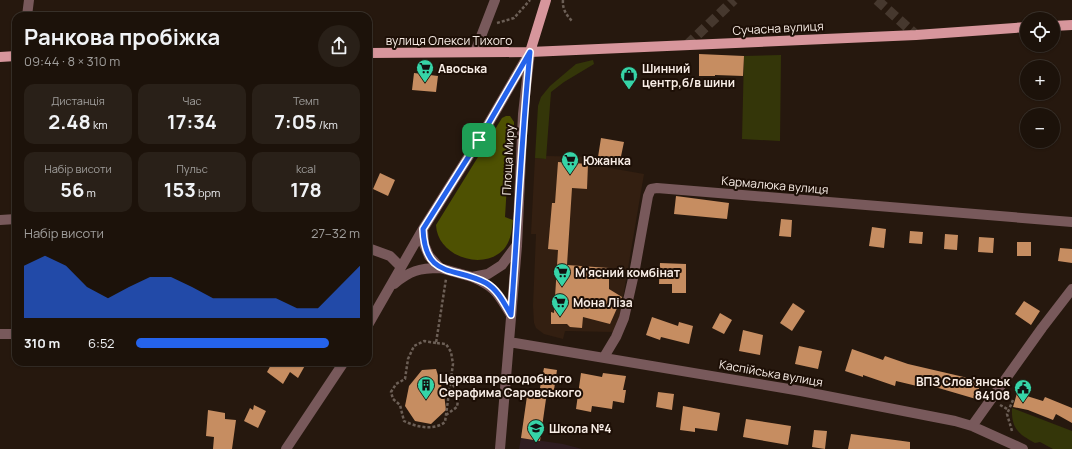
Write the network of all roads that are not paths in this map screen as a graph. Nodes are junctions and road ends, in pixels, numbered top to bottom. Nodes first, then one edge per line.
1 (29, 0) edge
2 (494, 0) edge
3 (546, 0) edge
4 (28, 12) edge
5 (1072, 24) edge
6 (1060, 25) edge
7 (1020, 28) edge
8 (475, 52) junction
9 (530, 52) junction
10 (372, 53) edge
11 (0, 56) edge
12 (12, 56) edge
13 (12, 219) edge
14 (0, 220) edge
15 (1072, 222) edge
16 (423, 229) junction
17 (517, 246) junction
18 (372, 249) edge
19 (401, 267) junction
20 (444, 270) junction
21 (472, 277) junction
22 (391, 286) junction
23 (1072, 289) edge
24 (511, 315) junction
25 (372, 319) edge
26 (0, 334) edge
27 (12, 334) edge
28 (509, 342) junction
29 (604, 357) junction
30 (341, 366) edge
31 (972, 426) junction
32 (1022, 448) edge
33 (286, 449) edge
34 (500, 449) edge

1 - 4 street
2 - 8 street
3 - 9 main road
5 - 6 main road
7 - 9 main road, Сучасна вулиця
8 - 9 main road, вулиця Олекси Тихого
8 - 10 main road, вулиця Олекси Тихого
9 - 16 street, Площа Миру
9 - 17 street, Площа Миру
11 - 12 main road
13 - 14 street
15 - 29 street, Кармалюка вулиця
16 - 19 street, Площа Миру
16 - 20 street
17 - 21 street
17 - 24 street, Площа Миру
18 - 19 street
19 - 22 street, Площа Миру
20 - 21 street
20 - 22 street
21 - 24 street
22 - 25 street, Площа Миру
23 - 31 street
24 - 28 street, Площа Миру
26 - 27 street
28 - 29 street, Каспійська вулиця
28 - 34 street, Площа Миру
29 - 31 street, Каспійська вулиця
30 - 33 street
31 - 32 street, Каспійська вулиця

